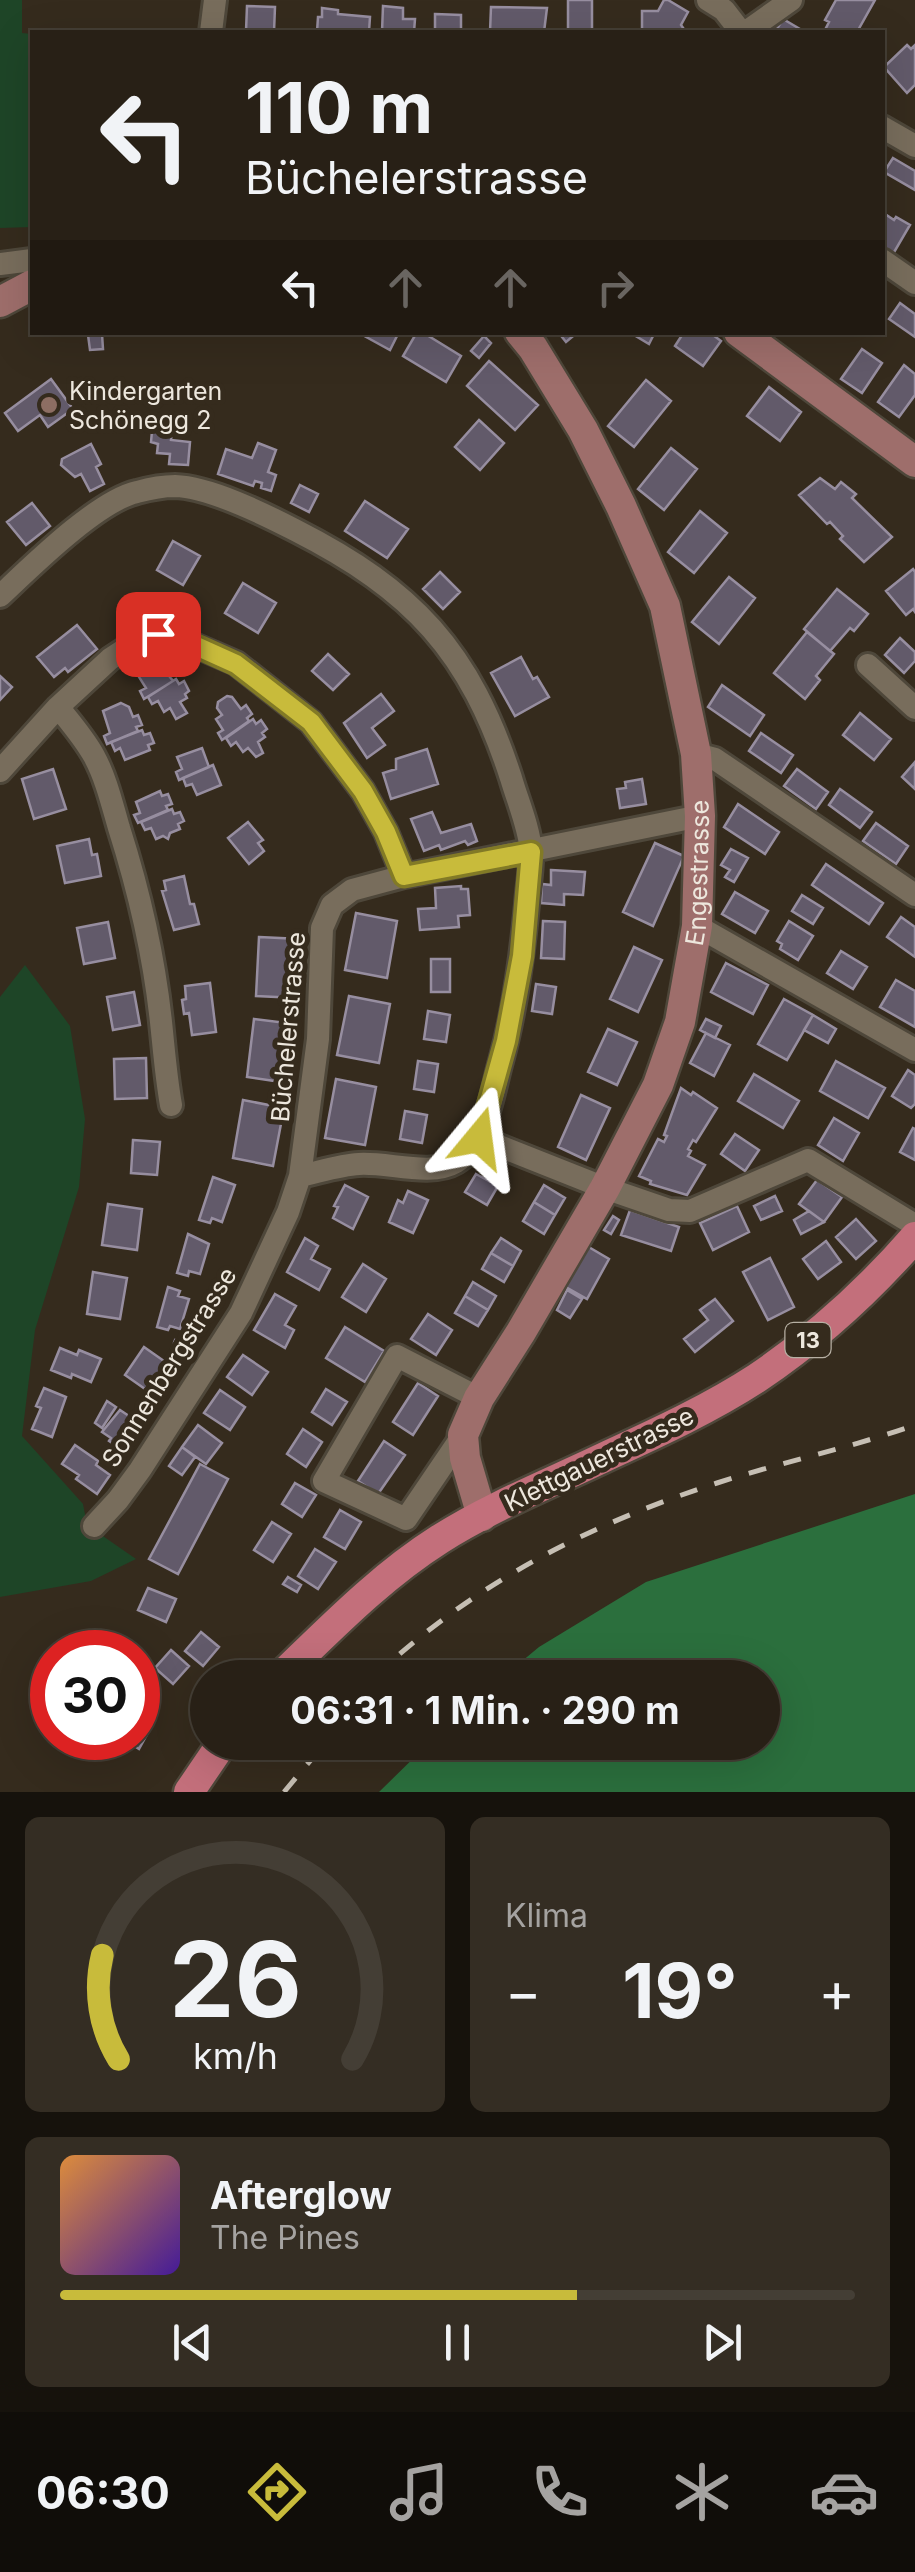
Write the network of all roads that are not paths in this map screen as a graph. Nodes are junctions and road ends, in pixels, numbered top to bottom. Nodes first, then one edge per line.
1 (215, 0) edge
2 (708, 0) edge
3 (791, 0) edge
4 (211, 30) edge
5 (742, 30) edge
6 (747, 30) edge
7 (885, 129) edge
8 (915, 146) edge
9 (30, 260) edge
10 (885, 262) edge
11 (0, 264) edge
12 (915, 283) edge
13 (30, 286) edge
14 (0, 302) edge
15 (522, 335) edge
16 (743, 335) edge
17 (915, 462) edge
18 (0, 596) edge
19 (868, 664) dead end
20 (58, 707) junction
21 (915, 708) edge
22 (696, 754) junction
23 (0, 771) edge
24 (700, 816) junction
25 (531, 852) junction
26 (404, 876) junction
27 (915, 895) edge
28 (697, 926) junction
29 (915, 1050) edge
30 (171, 1105) dead end
31 (479, 1138) junction
32 (300, 1176) junction
33 (605, 1188) junction
34 (915, 1225) edge
35 (915, 1237) edge
36 (479, 1398) junction
37 (463, 1436) junction
38 (482, 1516) junction
39 (94, 1526) dead end
40 (298, 1660) edge
41 (211, 1760) edge
42 (189, 1792) edge

1 - 4 street
2 - 5 street
3 - 6 street
7 - 8 street
9 - 11 street
10 - 12 street
13 - 14 street
15 - 22 street, Engestrasse
16 - 17 street
18 - 25 street
19 - 21 street
20 - 23 street
20 - 26 street
20 - 30 street
22 - 24 street, Engestrasse
22 - 27 street
24 - 25 street, Büchelerstrasse
24 - 28 street, Engestrasse
25 - 26 street, Büchelerstrasse
25 - 31 street
26 - 32 street, Büchelerstrasse
28 - 29 street
28 - 33 street, Engestrasse
31 - 32 street
31 - 33 street
32 - 39 street, Sonnenbergstrasse
33 - 34 street
33 - 36 street, Engestrasse
35 - 38 main road, Klettgauerstrasse / 13
36 - 37 street, Engestrasse
36 - 37 street, Engestrasse
37 - 38 street
38 - 40 main road, Klettgauerstrasse / 13
41 - 42 main road

